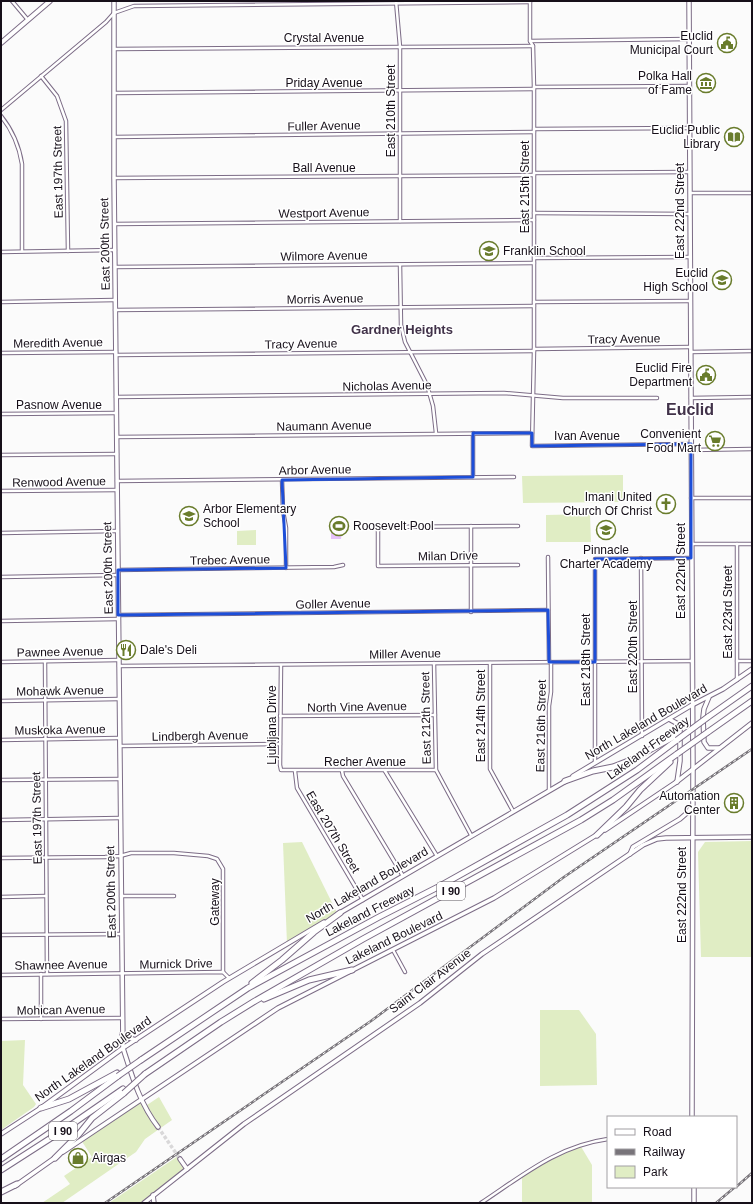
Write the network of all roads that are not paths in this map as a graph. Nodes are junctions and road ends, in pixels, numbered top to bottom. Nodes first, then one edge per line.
1 (12, 1) edge
2 (50, 1) edge
3 (114, 1) edge
4 (237, 1) edge
5 (688, 1) edge
6 (344, 2) edge
7 (443, 2) edge
8 (485, 2) edge
9 (530, 2) edge
10 (396, 3) edge
11 (237, 5) junction
12 (114, 13) junction
13 (28, 20) junction
14 (689, 39) junction
15 (530, 41) junction
16 (1, 43) edge
17 (533, 46) junction
18 (400, 47) junction
19 (115, 49) junction
20 (41, 76) junction
21 (689, 86) junction
22 (534, 88) junction
23 (400, 91) junction
24 (115, 93) junction
25 (1, 110) edge
26 (1, 116) edge
27 (690, 128) junction
28 (534, 131) junction
29 (400, 134) junction
30 (114, 137) junction
31 (689, 172) junction
32 (534, 174) junction
33 (400, 176) junction
34 (114, 178) junction
35 (689, 193) junction
36 (752, 193) edge
37 (534, 213) junction
38 (689, 214) junction
39 (534, 220) junction
40 (400, 221) junction
41 (114, 224) junction
42 (115, 250) junction
43 (68, 251) junction
44 (1, 252) edge
45 (22, 252) junction
46 (690, 257) junction
47 (534, 258) junction
48 (534, 263) junction
49 (400, 265) junction
50 (115, 267) junction
51 (115, 300) junction
52 (690, 301) junction
53 (1, 302) edge
54 (534, 304) junction
55 (400, 308) junction
56 (115, 310) junction
57 (690, 347) junction
58 (534, 350) junction
59 (752, 351) edge
60 (410, 352) junction
61 (690, 352) junction
62 (1, 353) edge
63 (116, 353) junction
64 (430, 394) junction
65 (533, 396) junction
66 (116, 397) junction
67 (657, 398) dead end
68 (690, 398) junction
69 (752, 398) edge
70 (116, 413) junction
71 (1, 414) edge
72 (473, 433) junction
73 (532, 433) junction
74 (436, 434) junction
75 (116, 437) junction
76 (690, 444) junction
77 (532, 446) joint
78 (752, 449) edge
79 (690, 450) junction
80 (117, 454) junction
81 (1, 455) edge
82 (473, 477) junction
83 (514, 477) dead end
84 (282, 480) junction
85 (117, 481) junction
86 (117, 490) junction
87 (1, 491) edge
88 (691, 498) junction
89 (752, 498) edge
90 (471, 526) junction
91 (518, 526) dead end
92 (117, 531) junction
93 (1, 533) edge
94 (691, 544) junction
95 (737, 544) junction
96 (752, 544) edge
97 (548, 557) dead end
98 (641, 558) junction
99 (691, 558) junction
100 (343, 565) dead end
101 (471, 565) junction
102 (518, 565) dead end
103 (286, 568) junction
104 (118, 570) junction
105 (118, 575) junction
106 (1, 577) edge
107 (548, 610) junction
108 (471, 612) junction
109 (118, 617) junction
110 (1, 621) edge
111 (119, 660) junction
112 (45, 661) junction
113 (642, 661) junction
114 (692, 661) junction
115 (737, 661) junction
116 (752, 661) edge
117 (1, 662) edge
118 (550, 662) junction
119 (595, 662) junction
120 (434, 663) junction
121 (490, 663) junction
122 (281, 665) junction
123 (118, 666) junction
124 (752, 669) edge
125 (737, 680) junction
126 (752, 686) edge
127 (710, 696) junction
128 (119, 699) junction
129 (45, 700) junction
130 (1, 701) edge
131 (752, 701) edge
132 (692, 705) junction
133 (435, 715) junction
134 (280, 716) junction
135 (669, 719) junction
136 (752, 723) edge
137 (642, 736) junction
138 (119, 738) junction
139 (677, 738) junction
140 (45, 739) junction
141 (1, 740) edge
142 (280, 744) junction
143 (119, 746) junction
144 (720, 748) junction
145 (677, 754) junction
146 (595, 762) junction
147 (385, 770) junction
148 (436, 770) junction
149 (693, 770) junction
150 (295, 771) junction
151 (342, 771) junction
152 (120, 779) junction
153 (1, 780) edge
154 (45, 780) junction
155 (565, 781) junction
156 (677, 782) junction
157 (549, 790) junction
158 (692, 805) junction
159 (513, 811) junction
160 (120, 818) junction
161 (46, 819) junction
162 (1, 820) edge
163 (597, 835) junction
164 (471, 836) junction
165 (692, 837) junction
166 (752, 837) edge
167 (629, 855) junction
168 (120, 856) junction
169 (437, 856) junction
170 (1, 858) edge
171 (46, 858) junction
172 (403, 876) junction
173 (46, 896) junction
174 (121, 896) junction
175 (174, 896) dead end
176 (1, 897) edge
177 (363, 900) junction
178 (340, 913) junction
179 (121, 934) junction
180 (1, 935) edge
181 (47, 935) junction
182 (393, 950) junction
183 (352, 970) junction
184 (223, 972) junction
185 (404, 972) dead end
186 (121, 973) junction
187 (41, 974) junction
188 (47, 974) junction
189 (1, 975) edge
190 (228, 978) junction
191 (248, 988) junction
192 (122, 1018) junction
193 (41, 1019) junction
194 (1, 1020) edge
195 (221, 1022) junction
196 (122, 1034) junction
197 (136, 1040) junction
198 (123, 1048) junction
199 (118, 1074) junction
200 (123, 1091) junction
201 (141, 1100) junction
202 (41, 1108) junction
203 (692, 1116) edge
204 (158, 1127) tunnel mouth
205 (1, 1134) edge
206 (607, 1139) edge
207 (1, 1158) edge
208 (55, 1158) junction
209 (180, 1159) tunnel mouth
210 (187, 1169) junction
211 (1, 1170) edge
212 (17, 1184) junction
213 (694, 1188) edge
214 (1, 1192) edge
215 (1, 1195) edge
216 (153, 1195) junction
217 (144, 1203) edge
218 (154, 1203) edge
219 (481, 1203) edge
220 (694, 1203) edge

1 - 13 street
2 - 13 main road
3 - 12 street, East 200th Street
4 - 11 street
5 - 14 street, East 222nd Street
6 - 10 street
6 - 11 street
7 - 8 street
7 - 10 street
8 - 9 street
9 - 15 street
10 - 18 street, East 210th Street
11 - 12 street
12 - 19 street, East 200th Street
12 - 20 street
13 - 16 main road
14 - 15 street
14 - 21 street, East 222nd Street
15 - 17 street, East 215th Street
17 - 18 street, Crystal Avenue
17 - 22 street, East 215th Street
18 - 19 street, Crystal Avenue
18 - 23 street, East 210th Street
19 - 24 street, East 200th Street
20 - 25 street
20 - 43 street, East 197th Street
21 - 22 street, Priday Avenue
21 - 27 street, East 222nd Street
22 - 23 street, Priday Avenue
22 - 28 street, East 215th Street
23 - 24 street, Priday Avenue
23 - 29 street, East 210th Street
24 - 30 street, East 200th Street
26 - 45 street
27 - 28 street, Fuller Avenue
27 - 31 street, East 222nd Street
28 - 29 street, Fuller Avenue
28 - 32 street, East 215th Street
29 - 30 street, Fuller Avenue
29 - 33 street, East 210th Street
30 - 34 street, East 200th Street
31 - 32 street, Ball Avenue
31 - 35 street, East 222nd Street
32 - 33 street, Ball Avenue
32 - 37 street, East 215th Street
33 - 34 street, Ball Avenue
33 - 40 street, East 210th Street
34 - 41 street, East 200th Street
35 - 36 street
35 - 38 street, East 222nd Street
37 - 38 street
37 - 39 street, East 215th Street
38 - 46 street, East 222nd Street
39 - 40 street, Westport Avenue
39 - 47 street, East 215th Street
40 - 41 street, Westport Avenue
41 - 42 street, East 200th Street
42 - 43 street
42 - 50 street, East 200th Street
43 - 45 street
44 - 45 street
46 - 47 street
46 - 52 street, East 222nd Street
47 - 48 street, East 215th Street
48 - 49 street, Wilmore Avenue
48 - 54 street, East 215th Street
49 - 50 street, Wilmore Avenue
49 - 55 street
50 - 51 street, East 200th Street
51 - 53 street
51 - 56 street, East 200th Street
52 - 54 street, Morris Avenue
52 - 57 street, East 222nd Street
54 - 55 street, Morris Avenue
54 - 58 street, East 215th Street
55 - 56 street, Morris Avenue
55 - 60 street
56 - 63 street, East 200th Street
57 - 58 street, Tracy Avenue
57 - 61 street, East 222nd Street
58 - 60 street, Tracy Avenue
58 - 65 street, East 215th Street
59 - 61 street
60 - 63 street, Tracy Avenue
60 - 64 street
61 - 68 street, East 222nd Street
62 - 63 street, Meredith Avenue
63 - 66 street, East 200th Street
64 - 65 street, Nicholas Avenue
64 - 66 street, Nicholas Avenue
64 - 74 street
65 - 67 street, Nicholas Avenue
65 - 73 street, East 215th Street
66 - 70 street, East 200th Street
68 - 69 street
68 - 76 street, East 222nd Street
70 - 71 street, Pasnow Avenue
70 - 75 street, East 200th Street
72 - 73 street, Naumann Avenue
72 - 74 street, Naumann Avenue
72 - 82 street
73 - 77 street, East 215th Street
74 - 75 street, Naumann Avenue
75 - 80 street, East 200th Street
76 - 77 street, Ivan Avenue
76 - 79 street, East 222nd Street
78 - 79 street
79 - 88 street, East 222nd Street
80 - 81 street
80 - 85 street, East 200th Street
82 - 83 street, Arbor Avenue
82 - 84 street, Arbor Avenue
84 - 85 street, Arbor Avenue
84 - 103 street
85 - 86 street, East 200th Street
86 - 87 street, Renwood Avenue
86 - 92 street, East 200th Street
88 - 89 street
88 - 94 street, East 222nd Street
90 - 91 street
90 - 101 street
90 - 101 street, Milan Drive
92 - 93 street
92 - 104 street, East 200th Street
94 - 95 street
94 - 99 street, East 222nd Street
95 - 96 street
95 - 115 street, East 223rd Street
97 - 107 street, East 216th Street
98 - 99 street
98 - 113 street, East 220th Street
98 - 119 street, East 218th Street
99 - 114 street, East 222nd Street
100 - 103 street, Trebec Avenue
101 - 102 street, Milan Drive
101 - 108 street
103 - 104 street, Trebec Avenue
104 - 105 street, East 200th Street
105 - 106 street
105 - 109 street, East 200th Street
107 - 108 street, Goller Avenue
107 - 118 street, East 216th Street
108 - 109 street, Goller Avenue
109 - 110 street, Goller Avenue
109 - 111 street, East 200th Street
111 - 112 street, Pawnee Avenue
111 - 123 street, East 200th Street
112 - 117 street, Pawnee Avenue
112 - 129 street, East 197th Street
113 - 114 street, Miller Avenue
113 - 119 street, Miller Avenue
113 - 137 street, East 220th Street
114 - 132 street, East 222nd Street
115 - 116 street
115 - 125 street, East 223rd Street
118 - 119 street, Miller Avenue
118 - 121 street, Miller Avenue
118 - 157 street, East 216th Street
119 - 146 street, East 218th Street
120 - 121 street, Miller Avenue
120 - 122 street, Miller Avenue
120 - 133 street, East 212th Street
121 - 159 street, East 214th Street
122 - 123 street, Miller Avenue
122 - 134 street, Ljubljana Drive
123 - 128 street, East 200th Street
124 - 125 street, North Lakeland Boulevard
125 - 127 street, North Lakeland Boulevard
126 - 139 highway, Lakeland Freeway, bridge
127 - 132 street, North Lakeland Boulevard
127 - 144 street
128 - 129 street, Mohawk Avenue
128 - 138 street, East 200th Street
129 - 130 street, Mohawk Avenue
129 - 140 street, East 197th Street
131 - 145 highway, Lakeland Freeway / I 90, bridge
132 - 135 street, North Lakeland Boulevard
132 - 149 street, East 222nd Street
133 - 134 street, North Vine Avenue
133 - 148 street, East 212th Street
134 - 142 street, Ljubljana Drive
135 - 137 street, North Lakeland Boulevard
135 - 156 street
136 - 144 street, Lakeland Boulevard
137 - 146 street, North Lakeland Boulevard
138 - 140 street, Muskoka Avenue
138 - 143 street, East 200th Street
139 - 155 highway
139 - 191 highway, Lakeland Freeway / I 90
140 - 141 street, Muskoka Avenue
140 - 154 street, East 197th Street
142 - 143 street, Lindbergh Avenue
142 - 150 street, Ljubljana Drive
143 - 152 street, East 200th Street
144 - 149 street, Lakeland Boulevard
145 - 163 highway
145 - 195 highway, Lakeland Freeway / I 90
146 - 155 street, North Lakeland Boulevard
147 - 148 street, Recher Avenue
147 - 151 street, Recher Avenue
147 - 169 street
148 - 164 street, East 212th Street
149 - 156 street, Lakeland Boulevard
149 - 158 street, East 222nd Street
150 - 151 street, Recher Avenue
150 - 177 street, East 207th Street
151 - 172 street
152 - 154 street
152 - 160 street, East 200th Street
153 - 154 street
154 - 161 street, East 197th Street
155 - 157 street, North Lakeland Boulevard
156 - 163 street, Lakeland Boulevard
157 - 159 street, North Lakeland Boulevard
158 - 165 street, East 222nd Street
158 - 167 street
159 - 164 street, North Lakeland Boulevard
160 - 161 street
160 - 168 street, East 200th Street
161 - 162 street
161 - 171 street, East 197th Street
163 - 182 street, Lakeland Boulevard
164 - 169 street, North Lakeland Boulevard
165 - 166 street, Saint Clair Avenue
165 - 167 street, Saint Clair Avenue
165 - 203 street, East 222nd Street
167 - 210 street, Saint Clair Avenue
168 - 171 street
168 - 174 street, East 200th Street
168 - 184 street, Gateway
169 - 172 street, North Lakeland Boulevard
170 - 171 street
171 - 173 street, East 197th Street
172 - 177 street, North Lakeland Boulevard
173 - 176 street
173 - 181 street, East 197th Street
174 - 175 street
174 - 179 street, East 200th Street
177 - 178 street, North Lakeland Boulevard
178 - 190 street, North Lakeland Boulevard
178 - 191 highway
179 - 181 street
179 - 186 street, East 200th Street
180 - 181 street
181 - 188 street, East 197th Street
182 - 183 street, Lakeland Boulevard
182 - 185 street
183 - 195 highway
183 - 201 street, Lakeland Boulevard
184 - 186 street, Murnick Drive
184 - 190 street, Murnick Drive
186 - 188 street, Shawnee Avenue
186 - 192 street, East 200th Street
187 - 188 street, Shawnee Avenue
187 - 189 street, Shawnee Avenue
187 - 193 street
190 - 197 street, North Lakeland Boulevard
191 - 199 highway, Lakeland Freeway / I 90, bridge
192 - 193 street, Mohican Avenue
192 - 196 street, East 200th Street
193 - 194 street, Mohican Avenue
195 - 200 highway, Lakeland Freeway / I 90, bridge
196 - 197 street
196 - 198 street, East 200th Street
197 - 198 street, North Lakeland Boulevard
198 - 201 street, East 200th Street
198 - 202 street, North Lakeland Boulevard
199 - 202 highway
199 - 207 highway, I 90
200 - 208 highway
200 - 211 highway, Lakeland Freeway / I 90
201 - 204 street, East 200th Street
201 - 208 street, Lakeland Boulevard
202 - 205 street, North Lakeland Boulevard
206 - 219 street
208 - 212 street, Lakeland Boulevard
209 - 210 street
210 - 216 street, Saint Clair Avenue
212 - 214 highway
212 - 215 street, Lakeland Boulevard
213 - 220 street
216 - 217 street, Saint Clair Avenue
216 - 218 street

